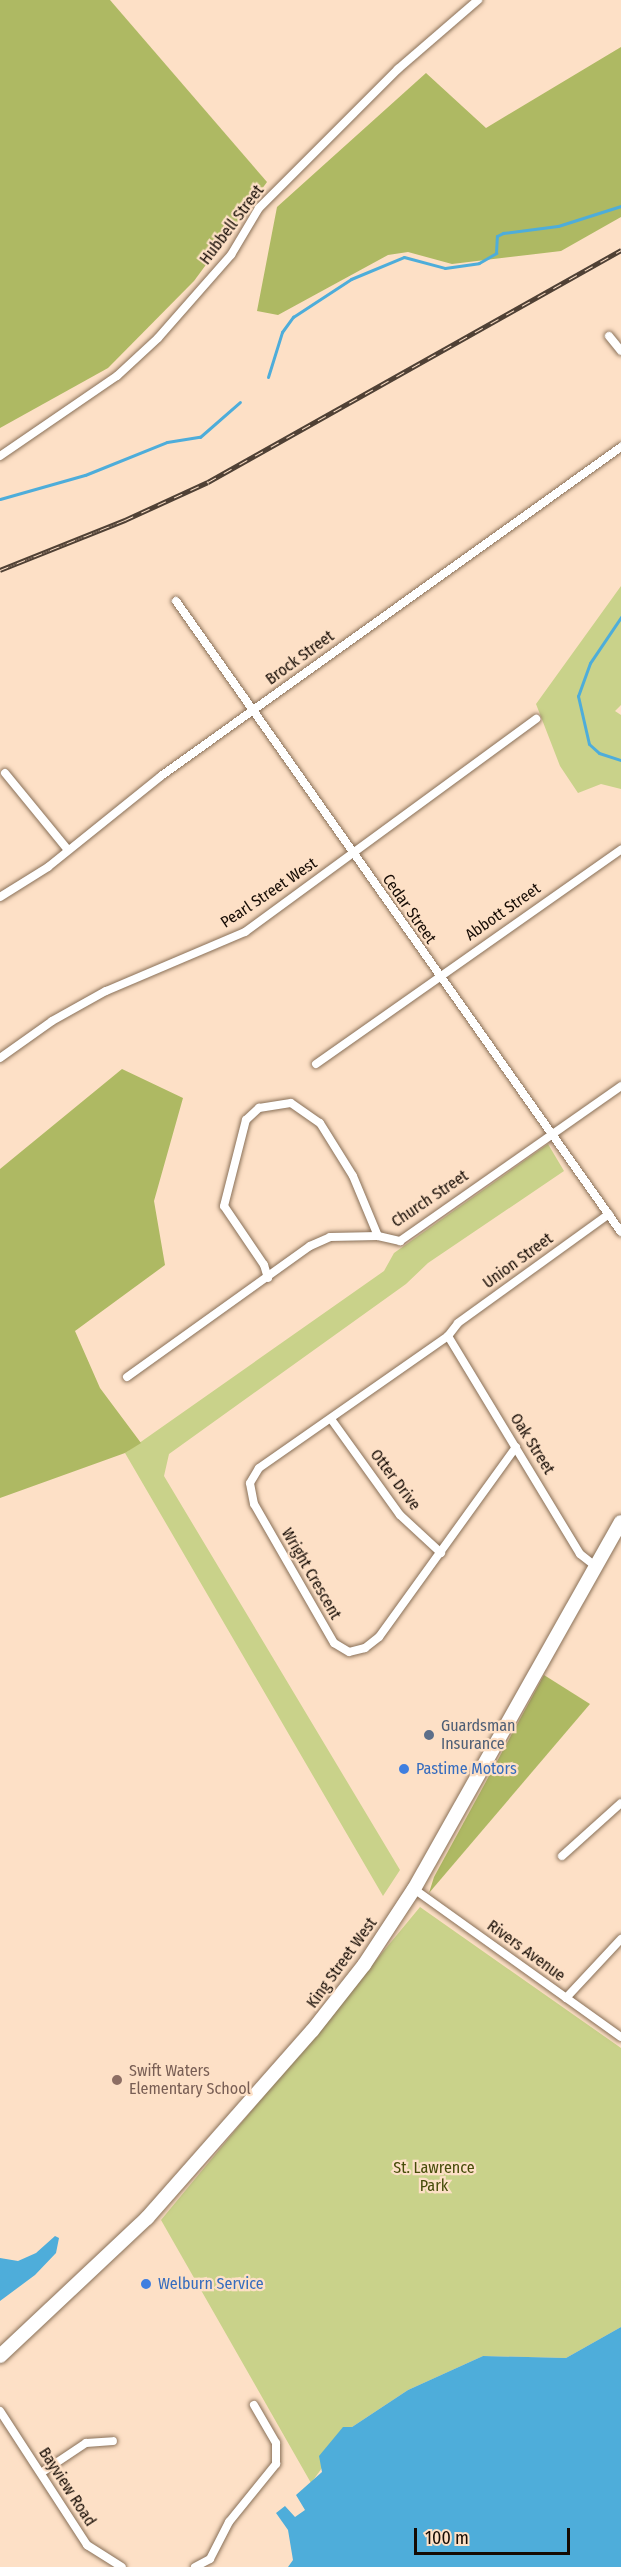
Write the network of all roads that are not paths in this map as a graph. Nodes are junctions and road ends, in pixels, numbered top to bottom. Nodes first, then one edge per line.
1 (478, 0) edge
2 (609, 336) dead end
3 (621, 351) edge
4 (621, 447) edge
5 (0, 456) edge
6 (176, 601) dead end
7 (251, 712) junction
8 (536, 719) dead end
9 (5, 773) dead end
10 (68, 850) junction
11 (621, 850) edge
12 (351, 853) junction
13 (0, 897) edge
14 (438, 977) junction
15 (0, 1058) edge
16 (316, 1064) dead end
17 (621, 1086) edge
18 (551, 1134) junction
19 (609, 1214) junction
20 (621, 1232) edge
21 (378, 1236) junction
22 (268, 1278) junction
23 (448, 1336) junction
24 (127, 1377) dead end
25 (331, 1419) junction
26 (516, 1447) junction
27 (621, 1522) edge
28 (441, 1553) junction
29 (594, 1565) junction
30 (621, 1803) edge
31 (562, 1856) dead end
32 (414, 1888) junction
33 (621, 1939) edge
34 (566, 1998) junction
35 (621, 2037) edge
36 (0, 2356) edge
37 (254, 2405) dead end
38 (0, 2411) edge
39 (113, 2441) dead end
40 (41, 2473) junction
41 (122, 2567) edge
42 (195, 2567) edge

1 - 5 street, Hubbell Street
2 - 3 street
4 - 7 street, Brock Street
6 - 7 street, Cedar Street
7 - 10 street, Brock Street
7 - 12 street, Cedar Street
8 - 12 street, Pearl Street West
9 - 10 street
10 - 13 street, Brock Street
11 - 14 street, Abbott Street
12 - 14 street, Cedar Street
12 - 15 street, Pearl Street West
14 - 16 street, Abbott Street
14 - 18 street, Cedar Street
17 - 18 street, Church Street
18 - 19 street, Cedar Street
18 - 21 street, Church Street
19 - 20 street, Cedar Street
19 - 23 street, Union Street
21 - 22 street, Church Street
21 - 22 street
22 - 24 street, Church Street
23 - 25 street, Wright Crescent
23 - 26 street, Oak Street
25 - 28 street, Otter Drive
25 - 28 street, Wright Crescent
26 - 28 street, Wright Crescent
26 - 29 street, Oak Street
27 - 29 main road, King Street West
29 - 32 main road, King Street West
30 - 31 street
32 - 34 street, Rivers Avenue
32 - 36 main road, King Street West
33 - 34 street
34 - 35 street, Rivers Avenue
37 - 42 street
38 - 40 street, Bayview Road
39 - 40 street
40 - 41 street, Bayview Road

